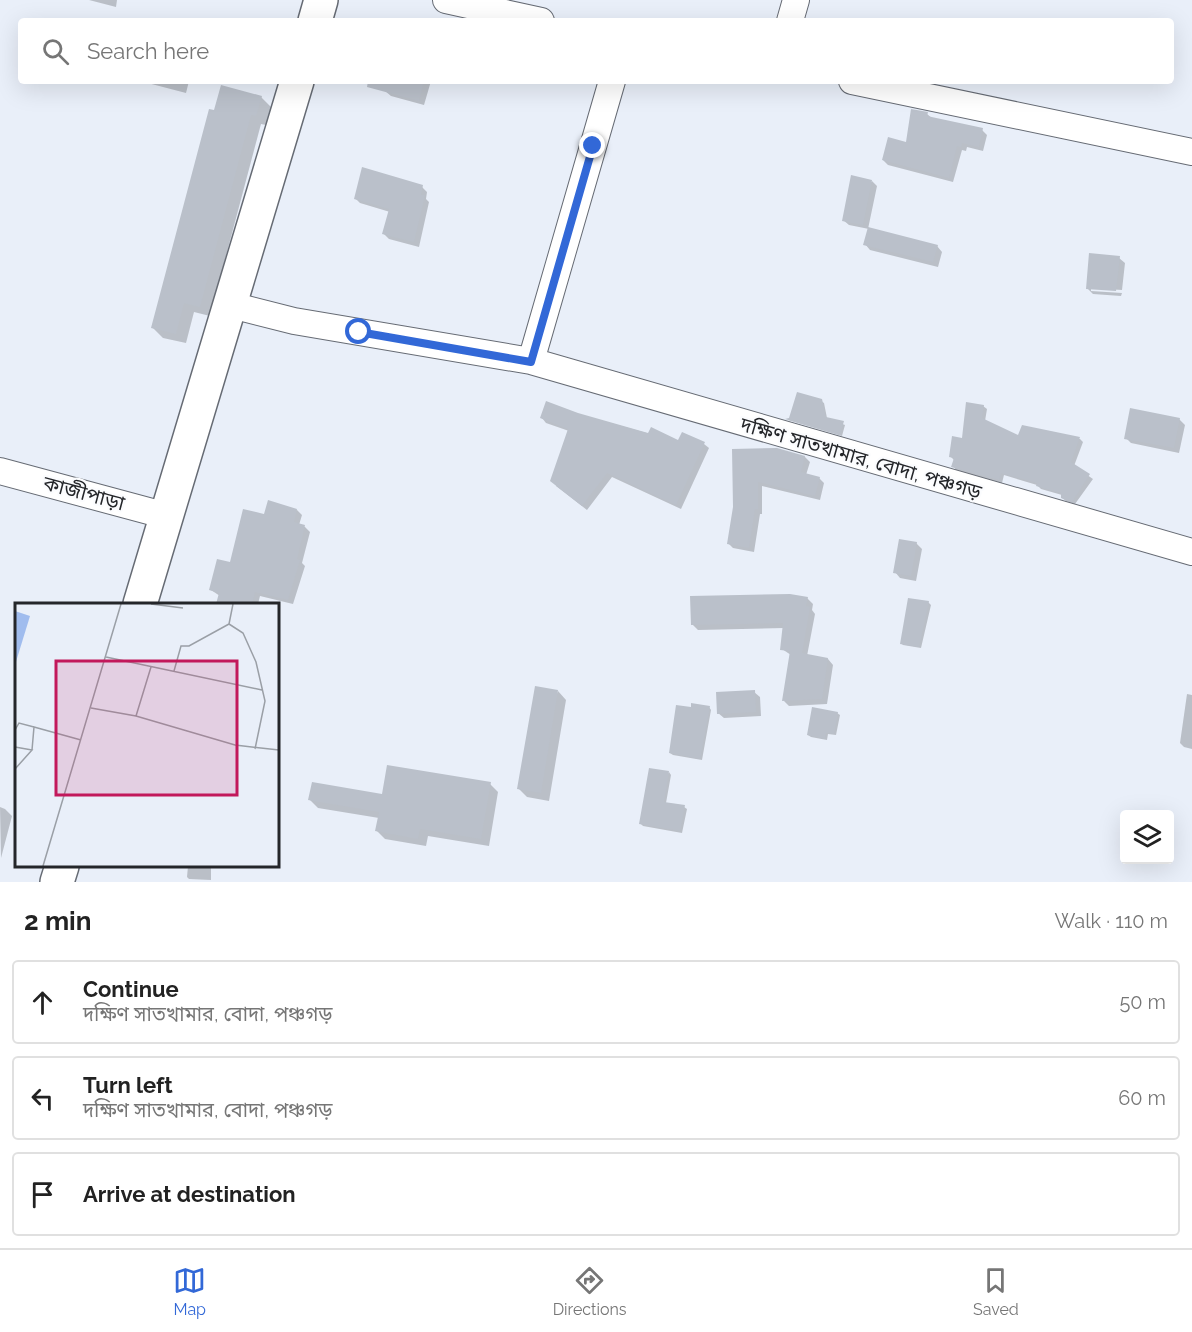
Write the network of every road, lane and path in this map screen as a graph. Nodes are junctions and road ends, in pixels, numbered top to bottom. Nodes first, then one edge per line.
1 (321, 0) edge
2 (446, 0) edge
3 (795, 0) edge
4 (316, 18) edge
5 (527, 18) edge
6 (790, 18) edge
7 (296, 84) edge
8 (611, 84) edge
9 (866, 84) edge
10 (1192, 152) edge
11 (231, 305) junction
12 (531, 362) junction
13 (0, 471) edge
14 (167, 516) junction
15 (1192, 552) edge
16 (141, 603) edge
17 (62, 867) edge
18 (57, 882) edge

1 - 4 highway
2 - 5 street
3 - 6 street
7 - 11 highway
8 - 12 street
9 - 10 street
11 - 12 street, দক্ষিণ সাতখামার, বোদা, পঞ্চগড়
11 - 14 highway
12 - 15 street, দক্ষিণ সাতখামার, বোদা, পঞ্চগড়
13 - 14 street, কাজীপাড়া
14 - 16 highway
17 - 18 highway

